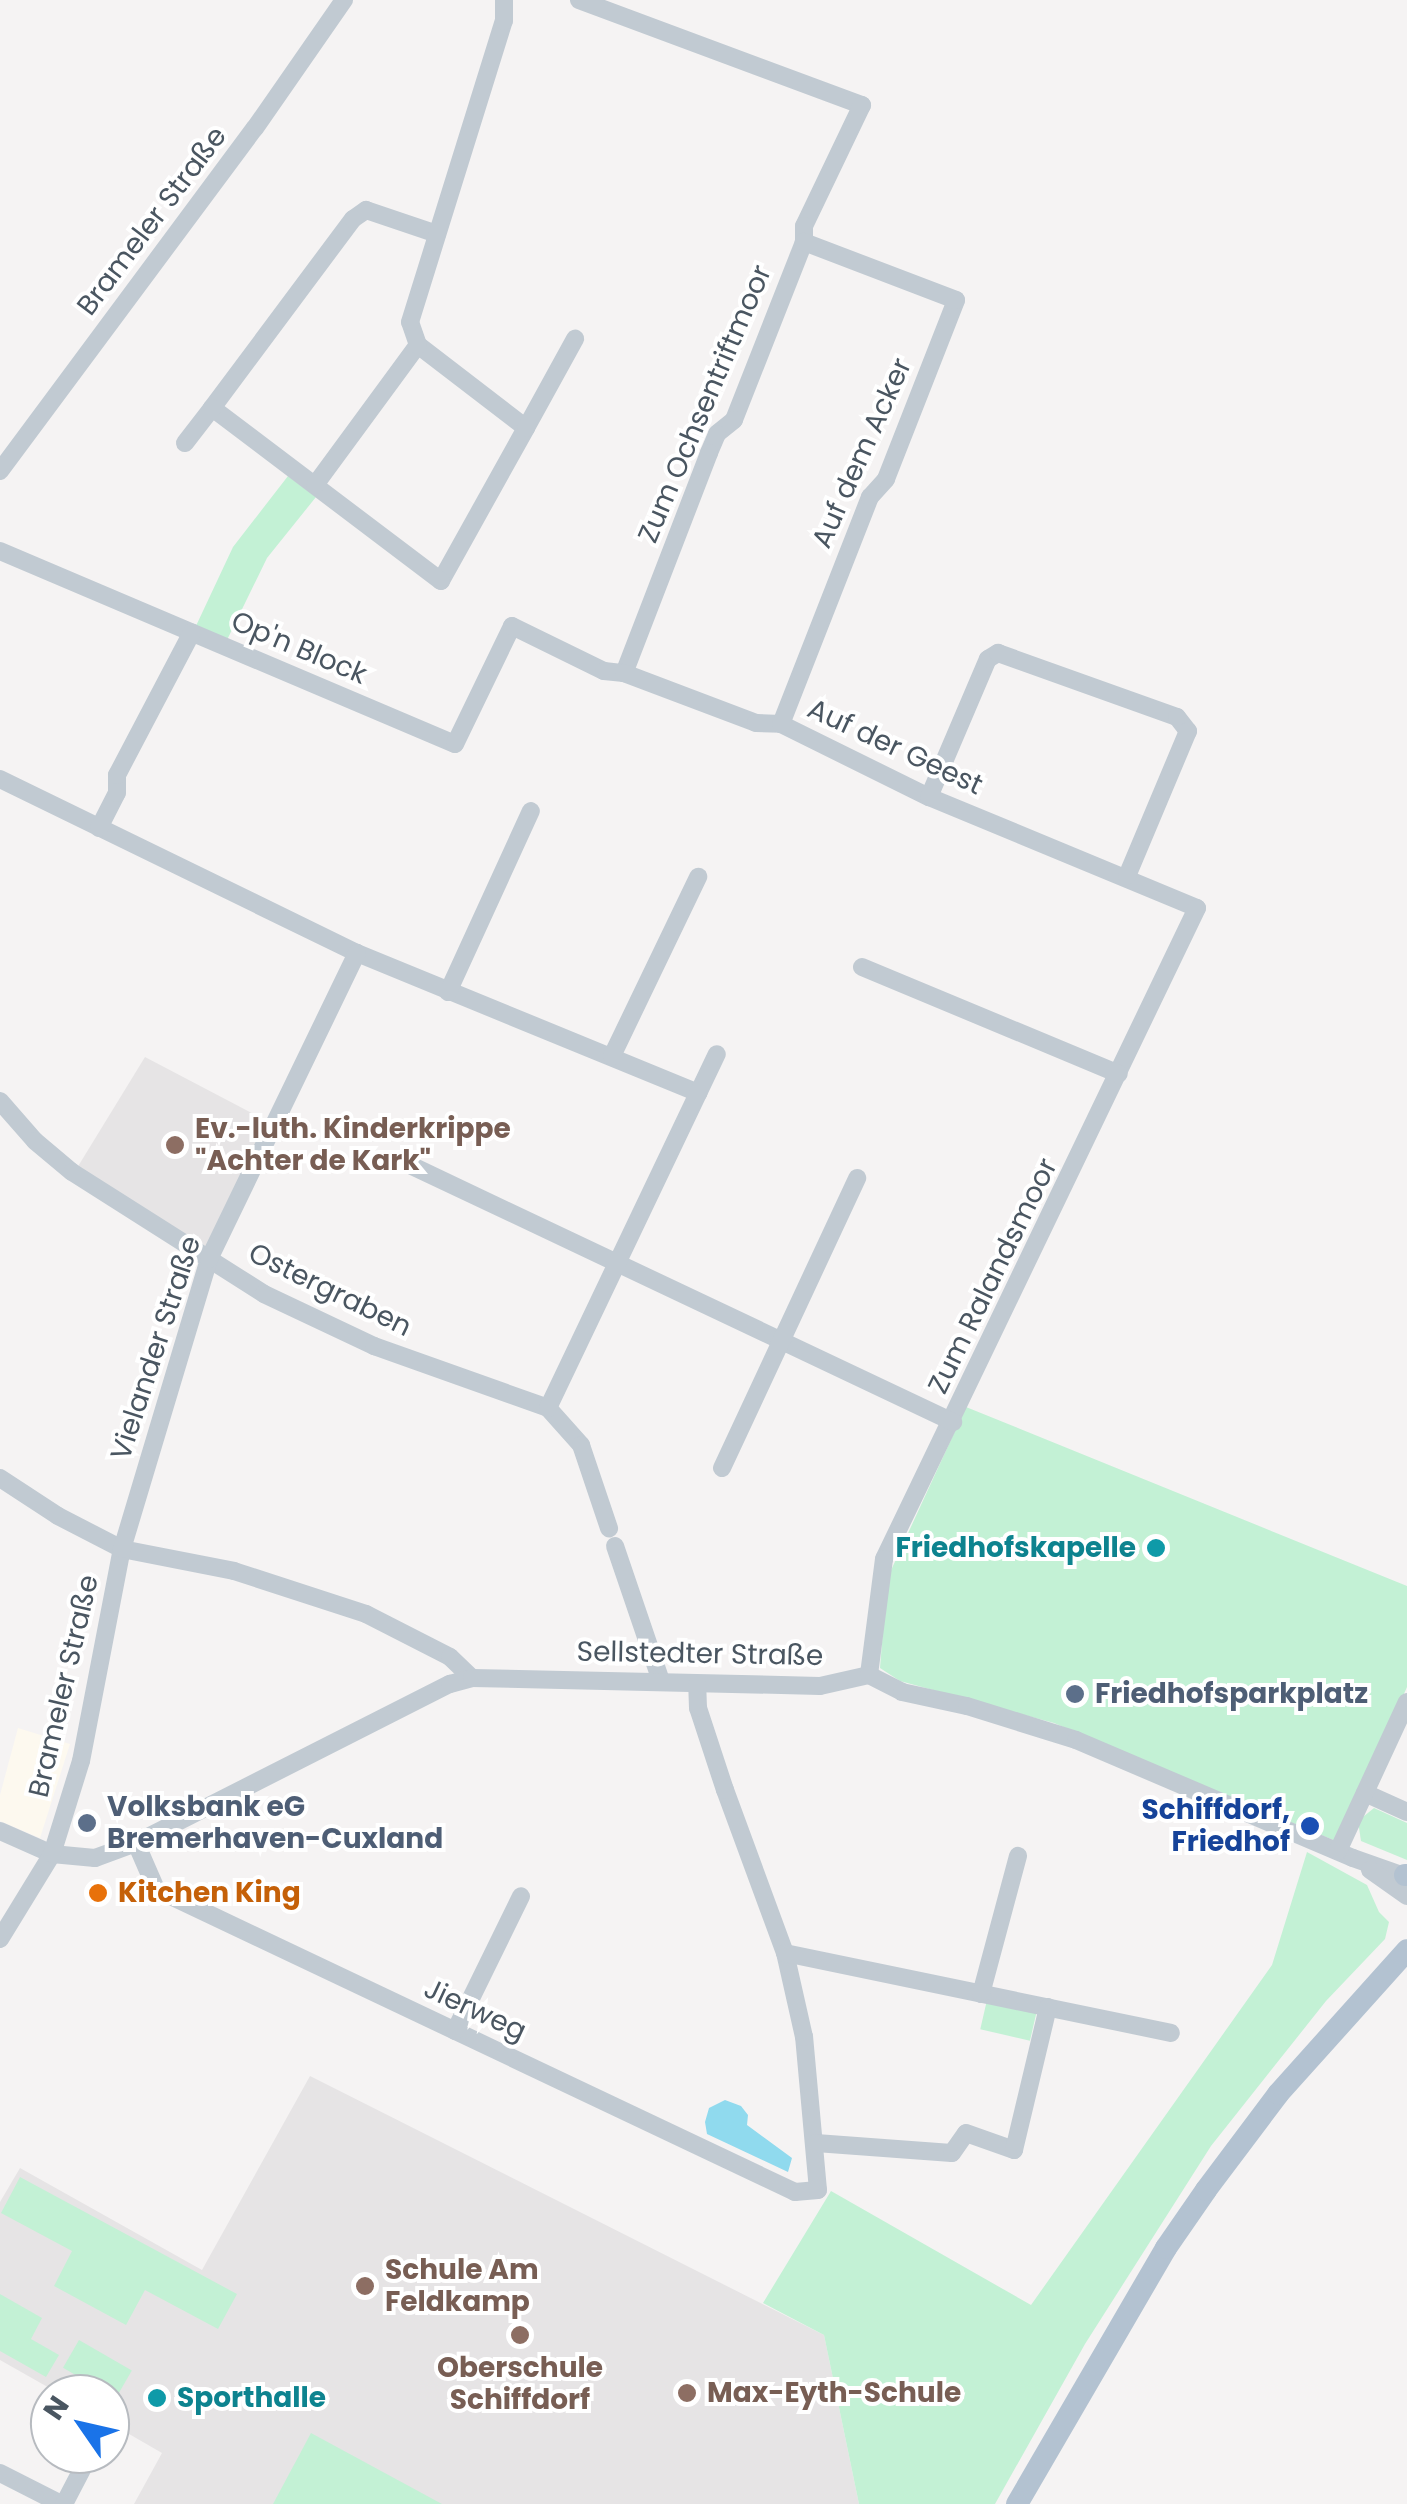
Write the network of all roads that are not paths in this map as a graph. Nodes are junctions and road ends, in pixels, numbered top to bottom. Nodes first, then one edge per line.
1 (344, 0) edge
2 (504, 0) edge
3 (579, 0) edge
4 (437, 234) junction
5 (804, 242) junction
6 (575, 339) dead end
7 (418, 345) junction
8 (212, 408) junction
9 (526, 428) junction
10 (186, 442) dead end
11 (0, 471) edge
12 (314, 485) junction
13 (0, 551) edge
14 (512, 626) joint
15 (192, 632) junction
16 (624, 673) junction
17 (781, 724) junction
18 (0, 779) edge
19 (929, 797) junction
20 (532, 811) dead end
21 (99, 828) junction
22 (1127, 876) junction
23 (698, 877) dead end
24 (1198, 908) joint
25 (357, 953) junction
26 (862, 967) dead end
27 (448, 992) junction
28 (717, 1054) dead end
29 (612, 1056) junction
30 (1119, 1074) junction
31 (698, 1093) junction
32 (0, 1101) edge
33 (410, 1165) dead end
34 (858, 1178) dead end
35 (209, 1259) junction
36 (616, 1262) junction
37 (782, 1339) junction
38 (548, 1408) junction
39 (953, 1422) junction
40 (722, 1468) dead end
41 (2, 1484) edge
42 (122, 1548) junction
43 (870, 1675) junction
44 (472, 1678) junction
45 (661, 1681) junction
46 (697, 1685) junction
47 (1407, 1702) edge
48 (1365, 1792) junction
49 (1407, 1812) edge
50 (0, 1832) edge
51 (136, 1843) junction
52 (52, 1854) junction
53 (1345, 1855) junction
54 (1018, 1856) dead end
55 (1406, 1881) edge
56 (520, 1896) dead end
57 (0, 1939) edge
58 (1407, 1950) edge
59 (785, 1953) junction
60 (1407, 1971) edge
61 (1382, 1976) junction
62 (980, 1994) junction
63 (1048, 2008) junction
64 (455, 2031) junction
65 (1171, 2033) dead end
66 (816, 2143) junction
67 (0, 2473) edge
68 (79, 2474) edge
69 (63, 2504) edge
70 (1017, 2504) edge

1 - 11 street, Brameler Straße
2 - 4 street
3 - 5 street, Zum Ochsentriftmoor
4 - 7 street
4 - 8 street
5 - 16 street, Zum Ochsentriftmoor
5 - 17 street, Auf dem Acker
6 - 9 street
7 - 9 street
7 - 12 street
8 - 10 street
8 - 12 street
9 - 12 street
13 - 15 street, Op'n Block
14 - 15 street, Op'n Block
14 - 16 street, Auf der Geest
15 - 21 street
16 - 17 street, Auf der Geest
17 - 19 street, Auf der Geest
18 - 21 street
19 - 22 street, Auf der Geest
19 - 22 street
20 - 27 street
21 - 25 street
22 - 24 street, Auf der Geest
23 - 29 street
24 - 30 street, Zum Ralandsmoor
25 - 27 street
25 - 35 street, Vielander Straße
26 - 30 street
27 - 29 street
28 - 31 street
29 - 31 street
30 - 39 street, Zum Ralandsmoor
31 - 36 street
32 - 35 street, Ostergraben
33 - 36 street
34 - 37 street
35 - 38 street, Ostergraben
35 - 42 street, Vielander Straße
36 - 37 street
36 - 38 street
37 - 39 street
37 - 40 street
38 - 45 street, Ostergraben
39 - 43 street, Zum Ralandsmoor
41 - 42 street, Brameler Straße
42 - 44 street
42 - 52 street, Brameler Straße
43 - 46 street, Sellstedter Straße
43 - 53 street
44 - 45 street, Sellstedter Straße
44 - 51 street, Sellstedter Straße
45 - 46 street, Sellstedter Straße
46 - 59 street
47 - 48 street
48 - 49 street
48 - 53 street
50 - 52 street
51 - 52 street, Sellstedter Straße
51 - 64 street, Jierweg
52 - 57 street, Brameler Straße
53 - 55 street
54 - 62 street
56 - 64 street
58 - 61 main road
59 - 62 street
59 - 66 street
60 - 61 main road
61 - 70 main road
62 - 63 street
63 - 65 street
63 - 66 street
64 - 66 street, Jierweg
67 - 69 street
68 - 69 street

